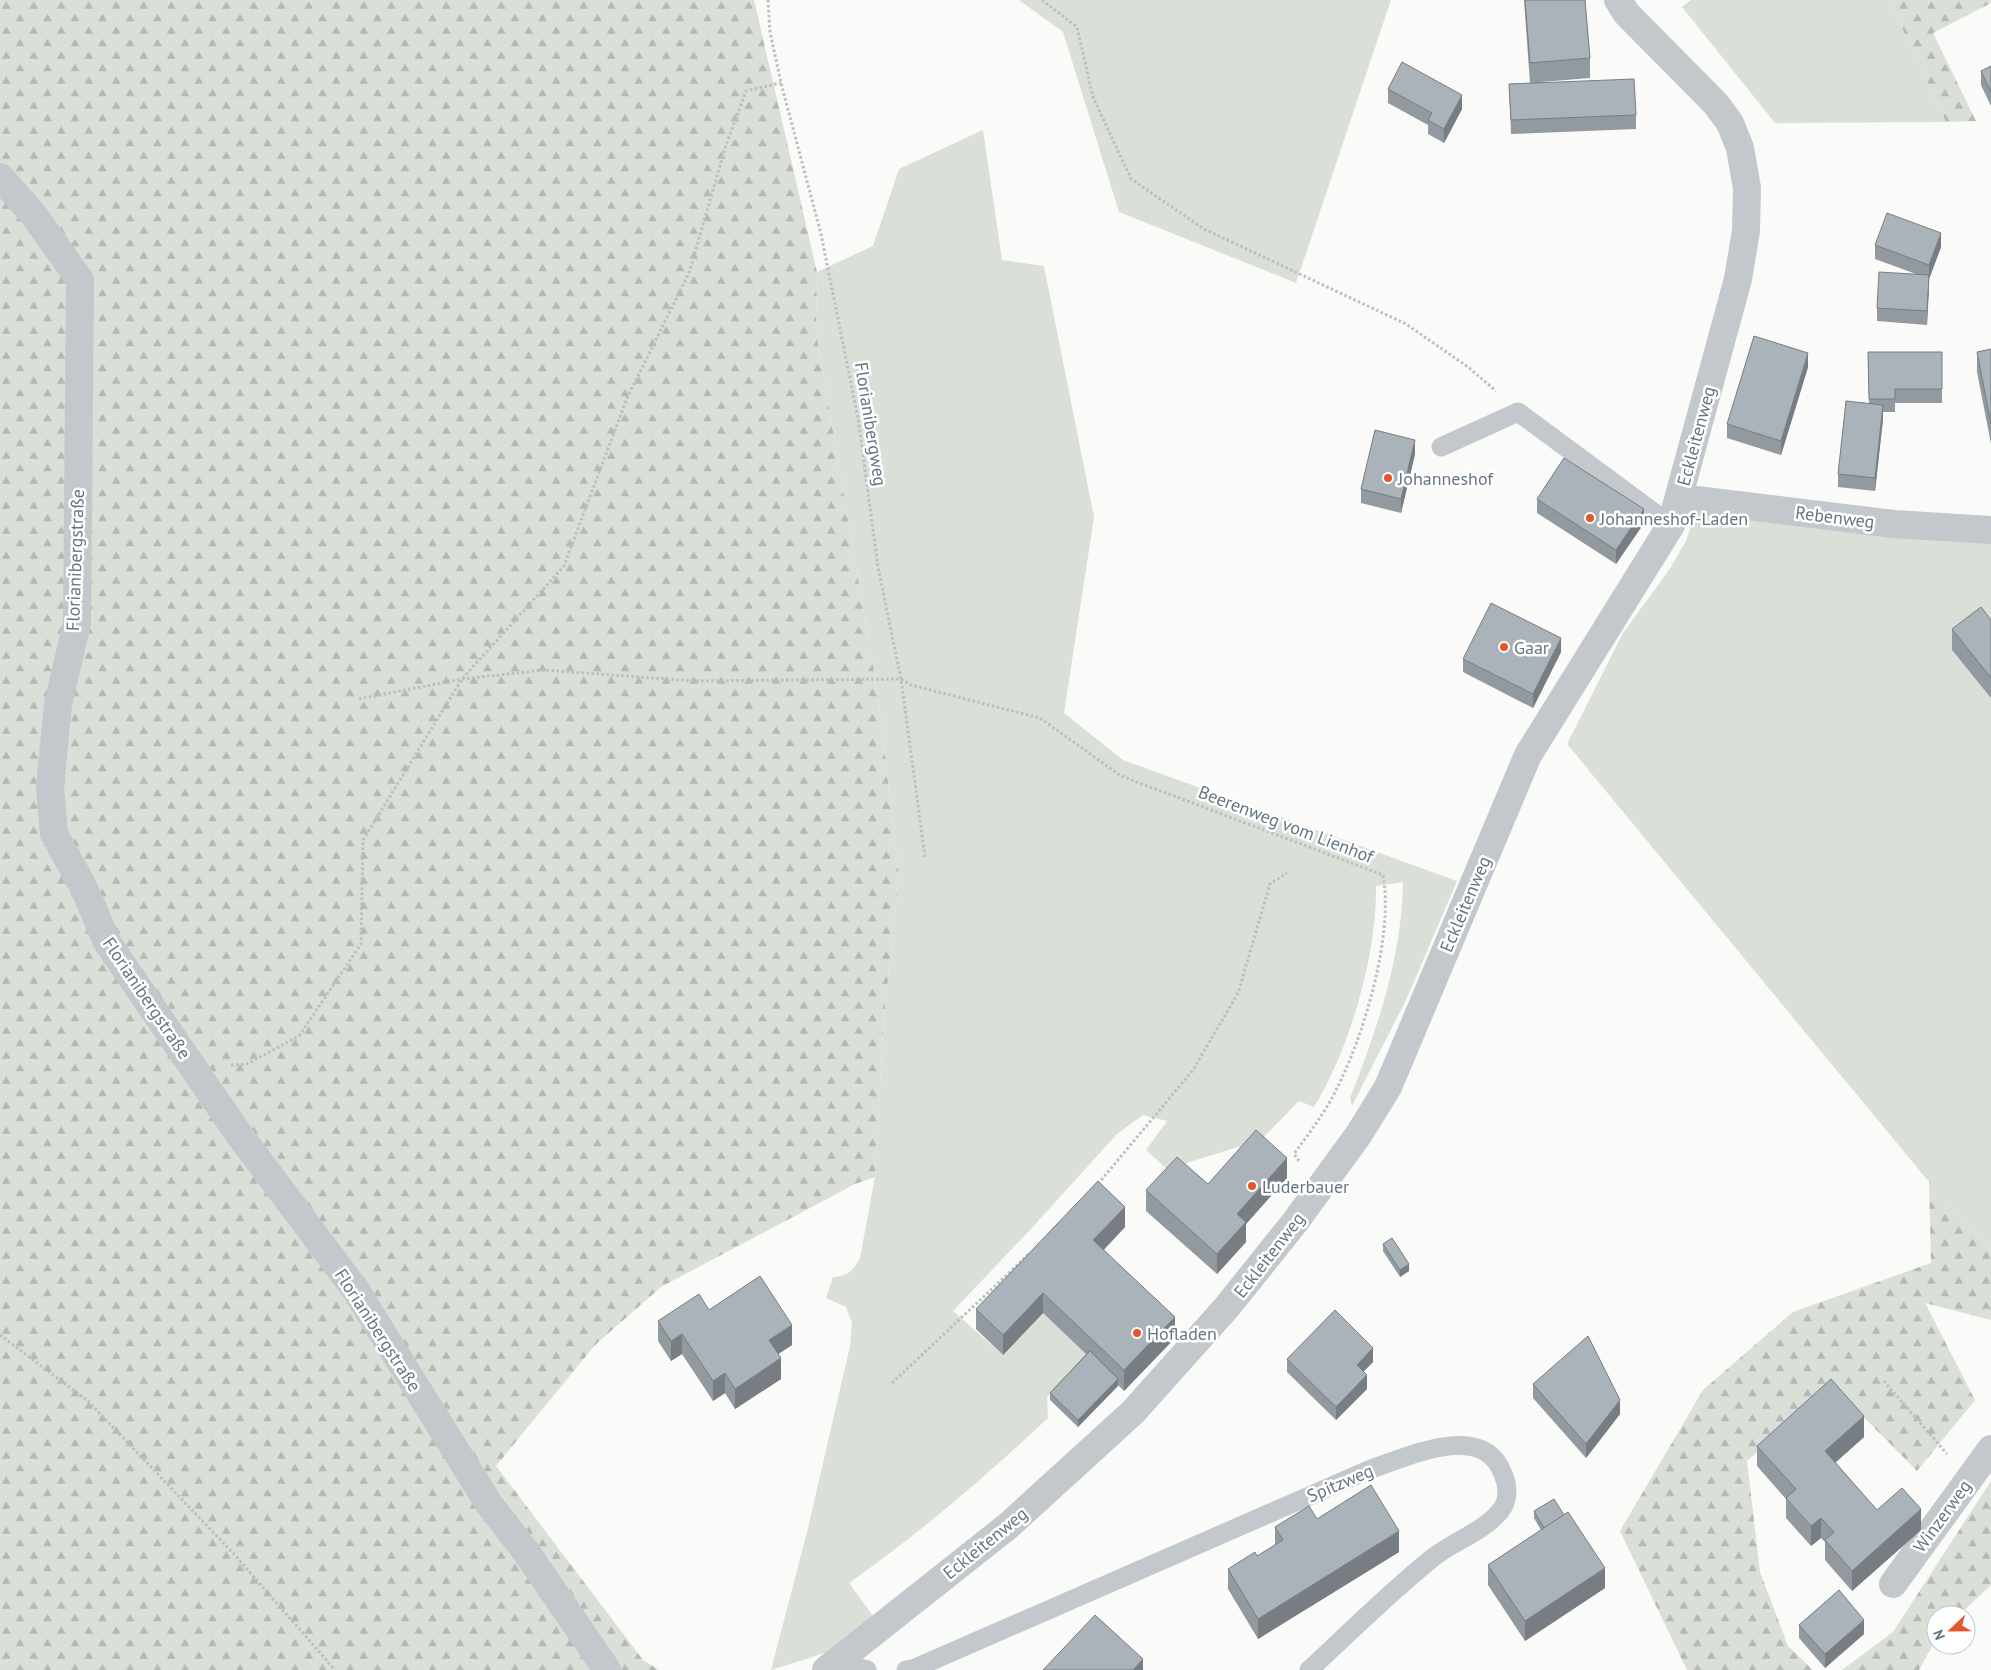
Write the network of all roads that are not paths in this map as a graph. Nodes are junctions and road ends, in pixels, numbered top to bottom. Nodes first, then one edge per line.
1 (1618, 0) edge
2 (0, 178) edge
3 (1441, 447) dead end
4 (1680, 498) junction
5 (1671, 525) junction
6 (1991, 530) edge
7 (1991, 1448) edge
8 (1893, 1584) dead end
9 (832, 1666) edge
10 (608, 1670) edge
11 (867, 1670) edge
12 (906, 1670) edge
13 (1309, 1670) edge

1 - 4 street, Eckleitenweg
2 - 10 street, Florianibergstraße
3 - 5 lane
4 - 5 street, Eckleitenweg
4 - 6 street, Rebenweg
5 - 9 street, Eckleitenweg
7 - 8 street, Winzerweg
9 - 11 lane
12 - 13 lane, Spitzweg

